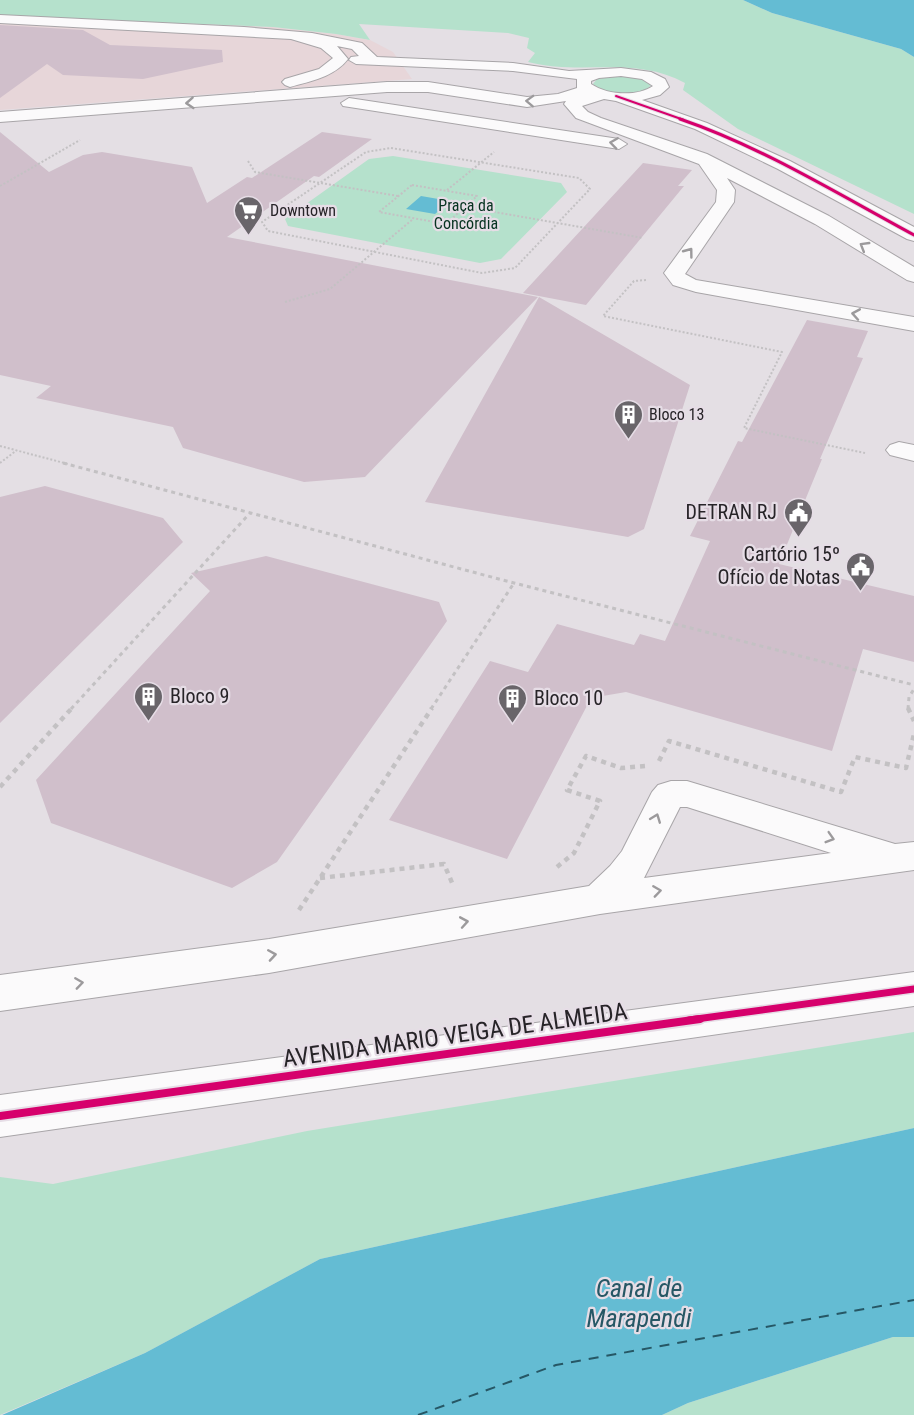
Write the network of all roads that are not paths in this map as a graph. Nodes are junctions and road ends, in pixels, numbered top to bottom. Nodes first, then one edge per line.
1 (0, 19) edge
2 (291, 35) junction
3 (337, 61) junction
4 (377, 61) junction
5 (464, 65) junction
6 (324, 72) junction
7 (550, 73) junction
8 (596, 74) junction
9 (585, 87) junction
10 (297, 95) junction
11 (610, 95) junction
12 (669, 95) junction
13 (65, 96) dead end
14 (85, 99) junction
15 (572, 104) junction
16 (0, 105) edge
17 (0, 117) edge
18 (595, 121) junction
19 (701, 126) junction
20 (525, 130) junction
21 (558, 135) junction
22 (699, 157) junction
23 (914, 235) edge
24 (914, 276) edge
25 (914, 324) edge
26 (905, 858) edge
27 (600, 899) junction
28 (0, 973) edge
29 (39, 989) junction
30 (914, 989) edge
31 (0, 993) edge
32 (0, 1116) edge

1 - 2 street
2 - 3 street
2 - 4 street
3 - 4 street
3 - 6 street
4 - 5 street
5 - 6 street
5 - 7 street
6 - 14 street
7 - 8 street
7 - 9 street
8 - 9 street
8 - 12 street
9 -> 10 street
9 - 11 street
10 -> 17 street
10 - 20 street
11 - 12 street
11 - 15 street
11 - 19 street
12 - 19 street
13 - 14 street
14 - 16 street
15 - 18 street
15 - 20 street
18 - 21 street
18 - 22 street
19 - 23 street
20 - 21 street
22 -> 21 street
24 -> 22 street
25 -> 22 street
27 -> 26 street
27 -> 26 street
29 -> 27 street
28 - 29 street
29 - 31 street
30 - 32 street, AVENIDA MARIO VEIGA DE ALMEIDA

